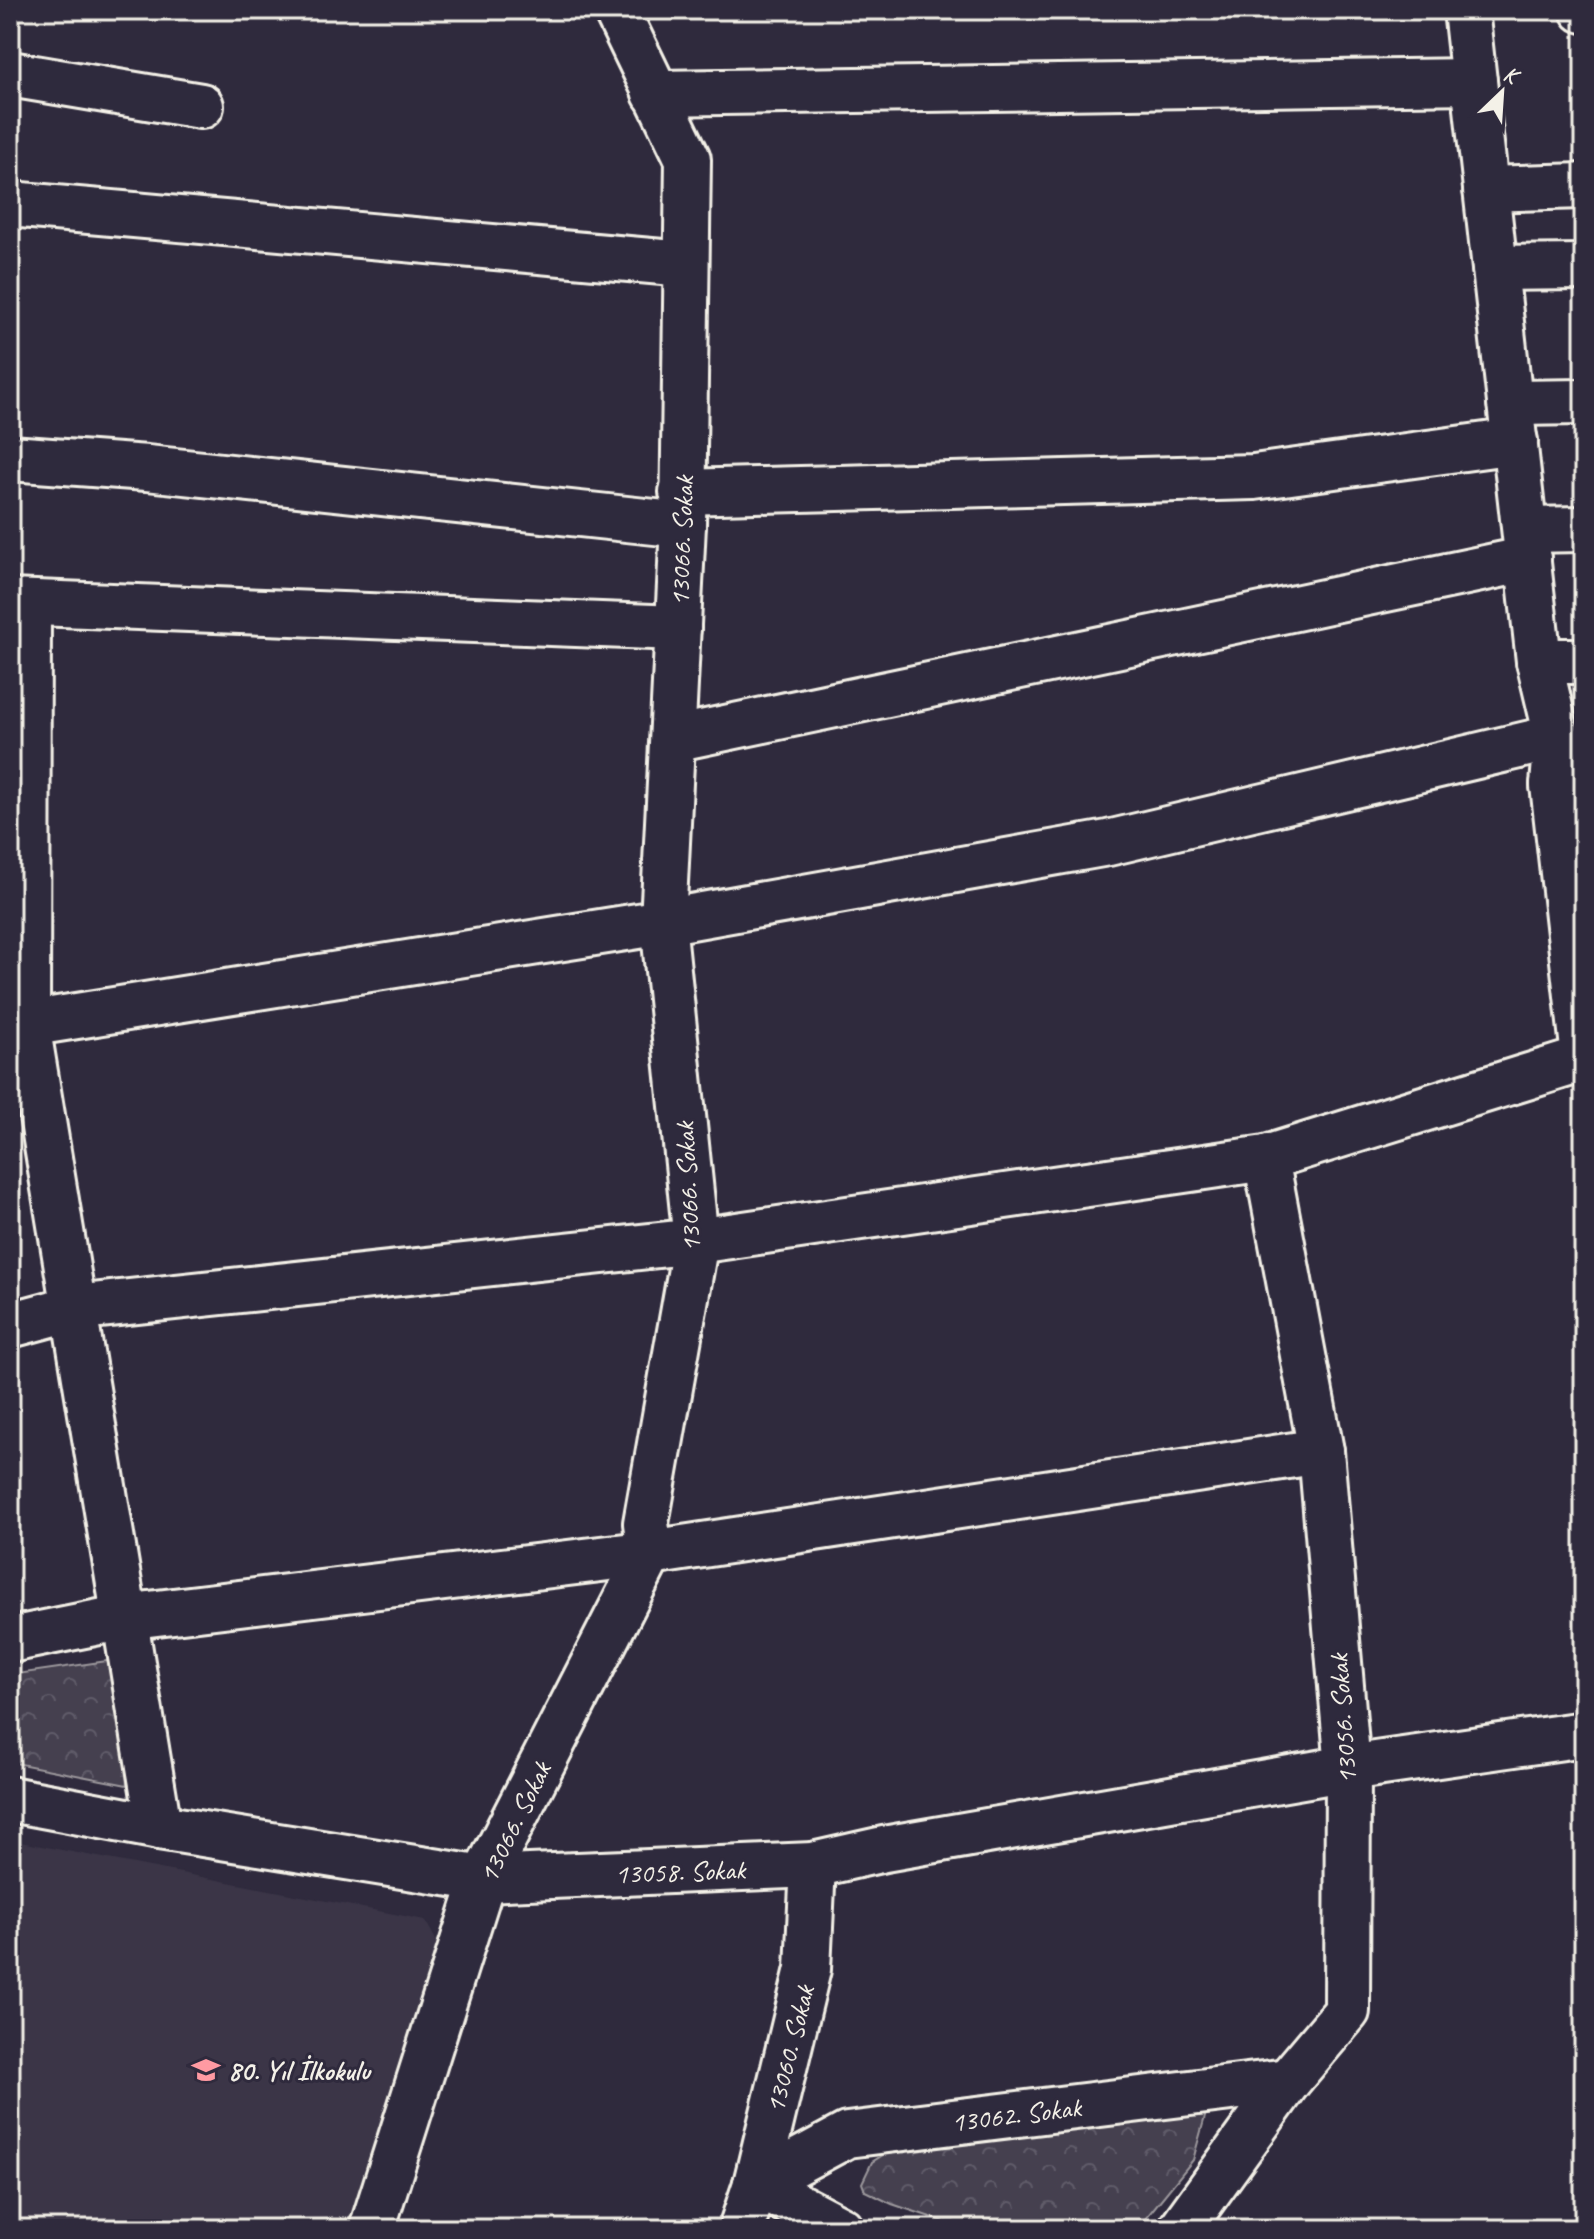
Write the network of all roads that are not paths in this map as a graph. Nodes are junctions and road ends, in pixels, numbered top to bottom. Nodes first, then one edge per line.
1 (616, 10) edge
2 (1466, 10) edge
3 (10, 74) edge
4 (1474, 81) junction
5 (655, 93) junction
6 (201, 106) dead end
7 (1584, 186) edge
8 (1486, 189) junction
9 (10, 204) edge
10 (685, 264) junction
11 (1584, 267) edge
12 (1495, 268) junction
13 (1584, 402) edge
14 (1512, 422) junction
15 (10, 458) edge
16 (683, 509) junction
17 (1584, 529) edge
18 (1526, 545) junction
19 (19, 602) edge
20 (678, 628) junction
21 (1539, 661) junction
22 (1584, 661) edge
23 (1557, 737) junction
24 (673, 739) junction
25 (1569, 785) edge
26 (663, 922) junction
27 (18, 1021) edge
28 (1584, 1058) edge
29 (1266, 1158) junction
30 (696, 1241) junction
31 (73, 1308) junction
32 (10, 1325) edge
33 (1321, 1451) junction
34 (650, 1553) junction
35 (124, 1617) junction
36 (10, 1640) edge
37 (1584, 1734) edge
38 (1348, 1768) junction
39 (10, 1799) edge
40 (159, 1827) junction
41 (813, 1865) junction
42 (483, 1879) junction
43 (1288, 2081) junction
44 (756, 2184) junction
45 (372, 2229) edge
46 (741, 2229) edge
47 (841, 2229) edge
48 (1181, 2229) edge

1 - 5 street, 13066. Sokak
2 - 4 street
3 - 6 street
4 - 5 street
4 - 8 street
5 - 10 street, 13066. Sokak
7 - 8 street
8 - 12 street
9 - 10 street
10 - 16 street, 13066. Sokak
11 - 12 street
12 - 14 street
13 - 14 street
14 - 16 street
14 - 18 street
15 - 16 street
16 - 20 street, 13066. Sokak
17 - 18 street
18 - 21 street
18 - 24 street
19 - 20 street
19 - 27 street
20 - 24 street, 13066. Sokak
21 - 22 street
21 - 23 street
23 - 25 street
23 - 26 street
24 - 26 street, 13066. Sokak
25 - 28 street
26 - 27 street
26 - 30 street, 13066. Sokak
27 - 31 street
28 - 29 street
29 - 30 street
29 - 33 street, 13056. Sokak
30 - 31 street
30 - 34 street, 13066. Sokak
31 - 32 street
31 - 35 street
33 - 34 street
33 - 38 street, 13056. Sokak
34 - 35 street
34 - 42 street, 13066. Sokak
35 - 36 street
35 - 40 street
37 - 38 street, 13058. Sokak
38 - 41 street, 13058. Sokak
38 - 43 street, 13056. Sokak
39 - 40 street, 13058. Sokak
40 - 42 street, 13058. Sokak
41 - 42 street, 13058. Sokak
41 - 44 street, 13060. Sokak
42 - 45 street, 13066. Sokak
43 - 44 street, 13062. Sokak
43 - 48 street, 13056. Sokak
44 - 46 street, 13060. Sokak
44 - 47 street

